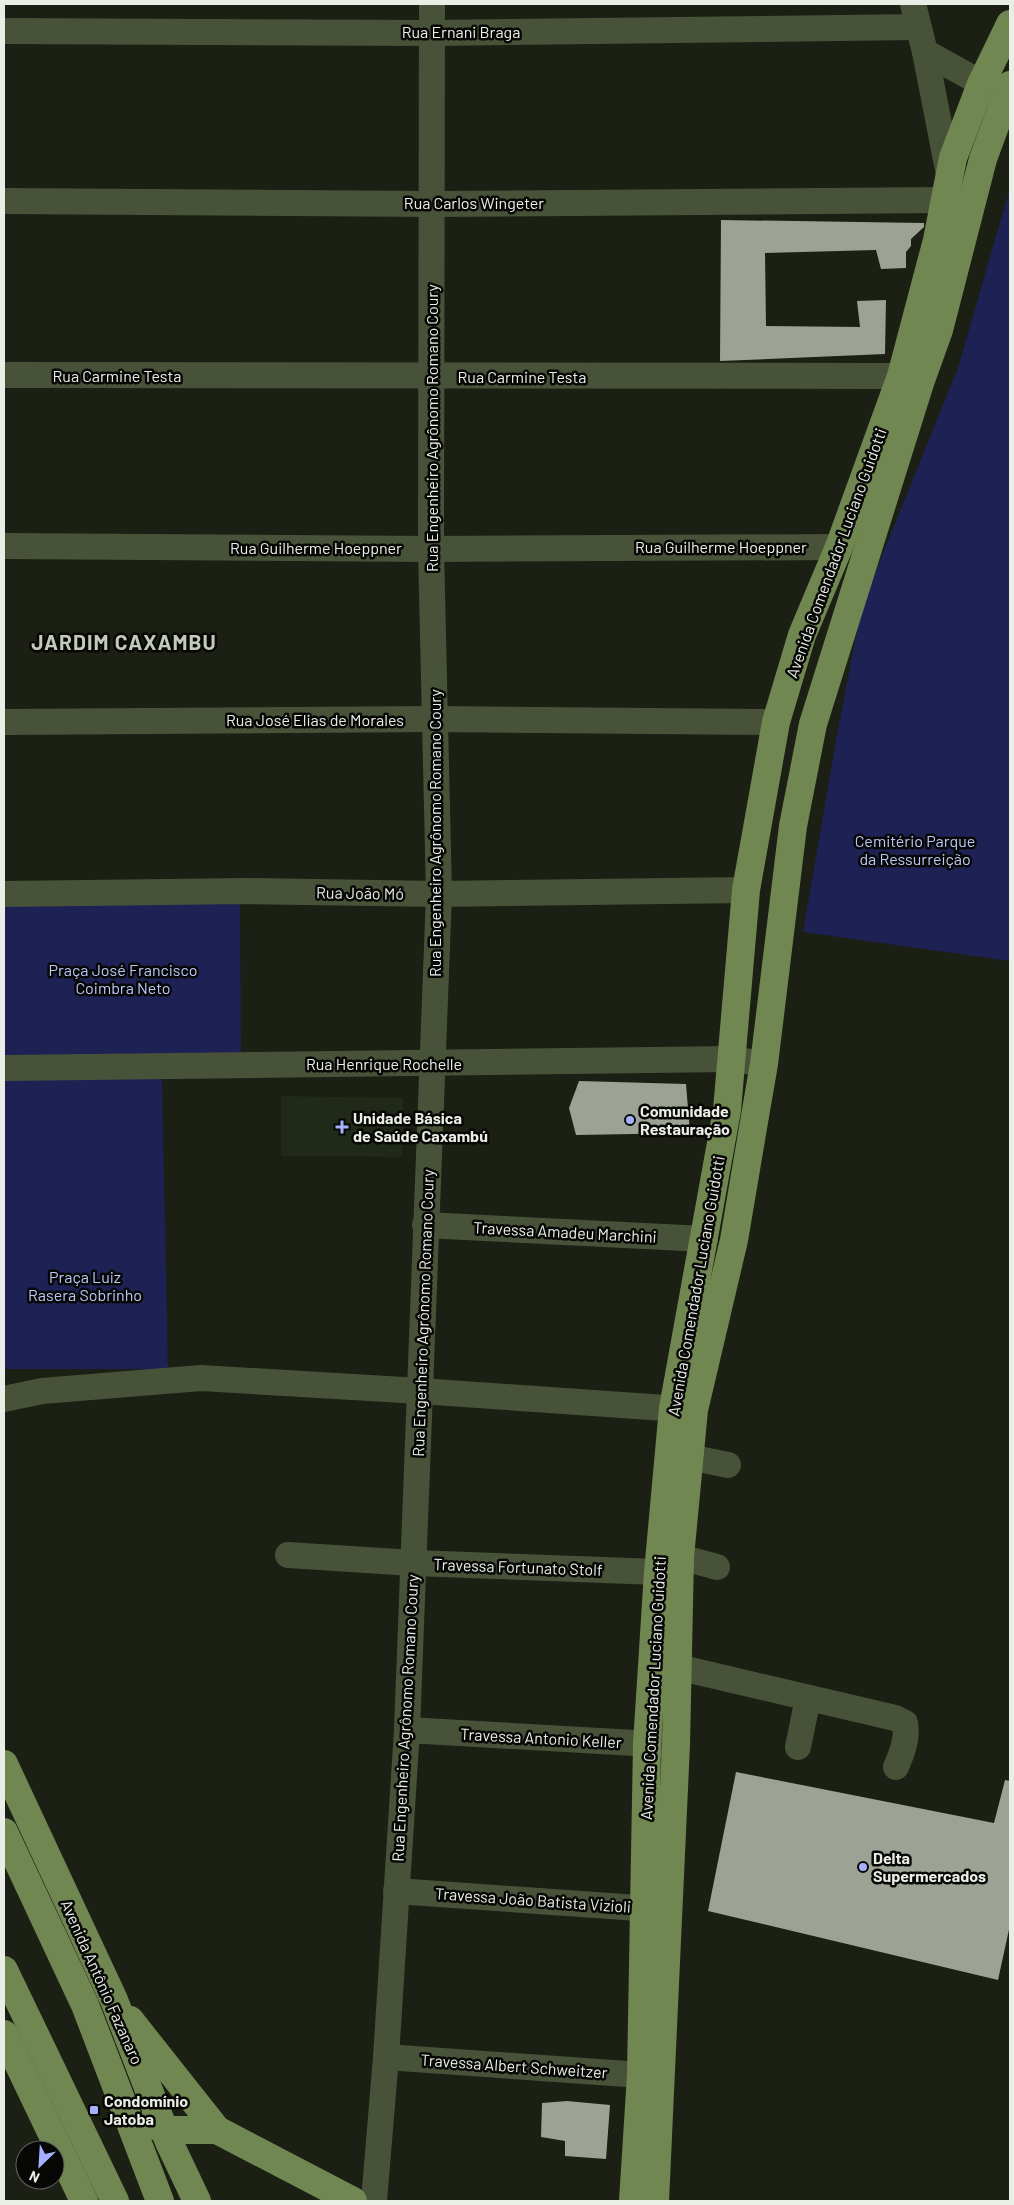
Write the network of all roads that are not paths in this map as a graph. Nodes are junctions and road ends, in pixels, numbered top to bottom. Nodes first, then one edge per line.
1 (432, 4) edge
2 (915, 15) edge
3 (1010, 24) edge
4 (4, 31) edge
5 (432, 33) junction
6 (925, 52) junction
7 (981, 84) junction
8 (1008, 90) edge
9 (946, 187) junction
10 (4, 201) edge
11 (433, 204) junction
12 (4, 375) edge
13 (432, 377) junction
14 (910, 379) junction
15 (4, 546) edge
16 (839, 547) junction
17 (431, 549) junction
18 (436, 720) junction
19 (4, 722) edge
20 (776, 722) junction
21 (746, 890) junction
22 (4, 894) edge
23 (439, 894) junction
24 (732, 1060) junction
25 (433, 1064) junction
26 (764, 1064) junction
27 (4, 1068) edge
28 (425, 1225) junction
29 (705, 1238) junction
30 (420, 1391) junction
31 (4, 1399) edge
32 (683, 1409) junction
33 (689, 1457) junction
34 (728, 1465) dead end
35 (288, 1555) dead end
36 (413, 1564) junction
37 (669, 1564) junction
38 (717, 1567) dead end
39 (677, 1667) junction
40 (808, 1698) junction
41 (407, 1730) junction
42 (648, 1744) junction
43 (676, 1745) junction
44 (798, 1746) dead end
45 (4, 1764) edge
46 (896, 1767) dead end
47 (4, 1832) edge
48 (396, 1891) junction
49 (657, 1909) junction
50 (4, 1970) edge
51 (114, 2000) junction
52 (4, 2034) edge
53 (386, 2057) junction
54 (641, 2075) junction
55 (184, 2088) junction
56 (123, 2107) junction
57 (70, 2108) junction
58 (47, 2124) junction
59 (164, 2130) junction
60 (217, 2130) junction
61 (84, 2201) edge
62 (115, 2201) edge
63 (160, 2201) edge
64 (197, 2201) edge
65 (353, 2201) edge
66 (374, 2201) edge
67 (633, 2201) edge
68 (655, 2201) edge

1 - 5 street, Rua Engenheiro Agrônomo Romano Coury
2 - 5 street, Rua Ernani Braga
2 - 6 street
3 - 7 main road, Avenida Comendador Luciano Guidotti
4 - 5 street, Rua Ernani Braga
5 - 11 street, Rua Engenheiro Agrônomo Romano Coury
6 - 7 street
6 - 9 street
7 - 8 street
7 - 9 main road, Avenida Comendador Luciano Guidotti
8 - 14 main road, Avenida Comendador Luciano Guidotti
9 - 11 street, Rua Carlos Wingeter
9 - 14 main road, Avenida Comendador Luciano Guidotti
10 - 11 street, Rua Carlos Wingeter
11 - 13 street, Rua Engenheiro Agrônomo Romano Coury
12 - 13 street, Rua Carmine Testa
13 - 14 street, Rua Carmine Testa
13 - 17 street, Rua Engenheiro Agrônomo Romano Coury
14 - 16 main road, Avenida Comendador Luciano Guidotti
14 - 26 main road, Avenida Comendador Luciano Guidotti
15 - 17 street, Rua Guilherme Hoeppner
16 - 17 street, Rua Guilherme Hoeppner
16 - 20 main road, Avenida Comendador Luciano Guidotti
17 - 18 street, Rua Engenheiro Agrônomo Romano Coury
18 - 19 street, Rua José Elias de Morales
18 - 20 street, Rua José Elias de Morales
18 - 23 street, Rua Engenheiro Agrônomo Romano Coury
20 - 21 main road, Avenida Comendador Luciano Guidotti
21 - 23 street, Rua João Mó
21 - 24 main road, Avenida Comendador Luciano Guidotti
22 - 23 street, Rua João Mó
23 - 25 street, Rua Engenheiro Agrônomo Romano Coury
24 - 25 street, Rua Henrique Rochelle
24 - 26 street, Rua Henrique Rochelle
24 - 29 main road, Avenida Comendador Luciano Guidotti
25 - 27 street, Rua Henrique Rochelle
25 - 28 street, Rua Engenheiro Agrônomo Romano Coury
26 - 32 main road, Avenida Comendador Luciano Guidotti
28 - 29 street, Travessa Amadeu Marchini
28 - 30 street, Rua Engenheiro Agrônomo Romano Coury
29 - 32 main road, Avenida Comendador Luciano Guidotti
30 - 31 street
30 - 32 street
30 - 36 street, Rua Engenheiro Agrônomo Romano Coury
32 - 33 main road, Avenida Comendador Luciano Guidotti
32 - 37 main road, Avenida Comendador Luciano Guidotti
33 - 34 street
33 - 37 main road, Avenida Comendador Luciano Guidotti
35 - 36 street, Travessa Fortunato Stolf
36 - 37 street, Travessa Fortunato Stolf
36 - 41 street, Rua Engenheiro Agrônomo Romano Coury
37 - 38 street, Travessa Fortunato Stolf
37 - 39 main road, Avenida Comendador Luciano Guidotti
37 - 42 main road, Avenida Comendador Luciano Guidotti
39 - 40 street
39 - 43 main road, Avenida Comendador Luciano Guidotti
40 - 44 street
40 - 46 street
41 - 42 street, Travessa Antonio Keller
41 - 48 street, Rua Engenheiro Agrônomo Romano Coury
42 - 43 street, Travessa Antonio Keller
42 - 49 main road, Avenida Comendador Luciano Guidotti
43 - 49 main road, Avenida Comendador Luciano Guidotti
45 - 51 main road, Avenida Antônio Fazanaro
47 - 56 main road, Avenida Antônio Fazanaro
48 - 49 street, Travessa João Batista Vizioli
48 - 53 street, Rua Engenheiro Agrônomo Romano Coury
49 - 54 main road, Avenida Comendador Luciano Guidotti
49 - 68 main road, Avenida Comendador Luciano Guidotti
50 - 57 main road
51 - 55 main road
51 - 59 main road, Avenida Antônio Fazanaro
52 - 58 main road
53 - 54 street, Travessa Albert Schweitzer
53 - 66 street, Rua Engenheiro Agrônomo Romano Coury
54 - 67 main road, Avenida Comendador Luciano Guidotti
55 - 59 main road
55 - 60 main road
56 - 59 main road
56 - 63 main road, Avenida Antônio Fazanaro
57 - 58 street
57 - 62 main road
58 - 61 main road
59 - 60 main road
59 - 64 main road, Avenida Antônio Fazanaro
60 - 65 main road

